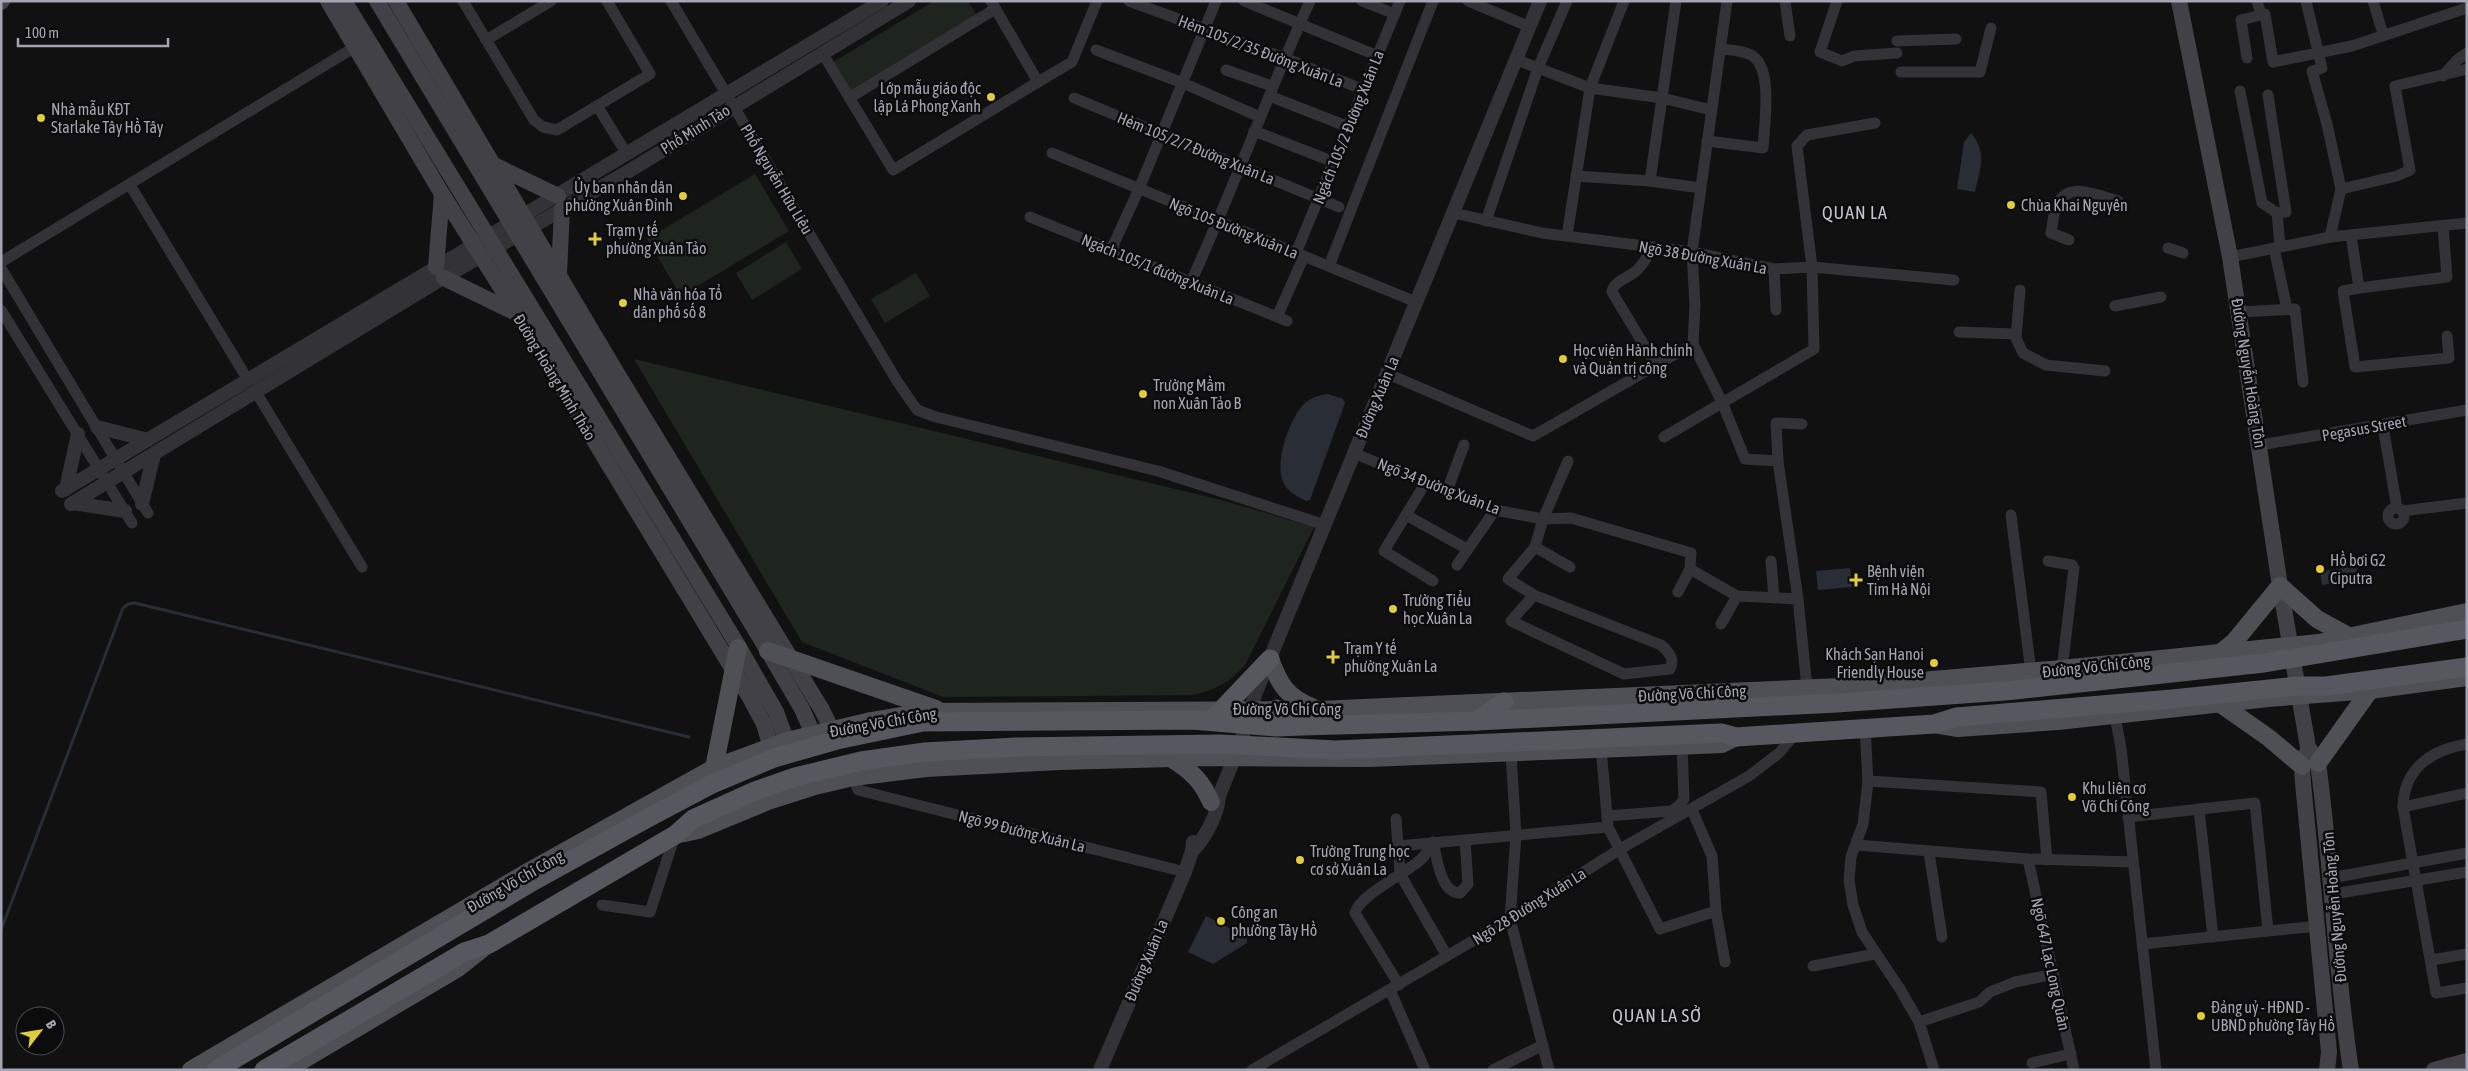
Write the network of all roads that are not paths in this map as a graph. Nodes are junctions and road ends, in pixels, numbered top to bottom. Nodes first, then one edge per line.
1 (328, 1) edge
2 (344, 1) edge
3 (378, 1) edge
4 (396, 1) edge
5 (463, 1) edge
6 (550, 1) edge
7 (607, 1) edge
8 (671, 1) edge
9 (882, 1) edge
10 (909, 1) edge
11 (1097, 1) edge
12 (1129, 1) edge
13 (1216, 1) edge
14 (1244, 1) edge
15 (1310, 1) edge
16 (1362, 1) edge
17 (1400, 1) edge
18 (1433, 1) edge
19 (1468, 1) edge
20 (1540, 1) edge
21 (1567, 1) edge
22 (1624, 1) edge
23 (1676, 1) edge
24 (1721, 1) edge
25 (1785, 1) edge
26 (1837, 1) edge
27 (2257, 1) edge
28 (2306, 1) edge
29 (2373, 1) edge
30 (1727, 2) edge
31 (2181, 2) edge
32 (993, 5) edge
33 (2451, 7) edge
34 (2467, 8) edge
35 (1395, 14) junction
36 (2261, 15) junction
37 (1300, 23) junction
38 (1530, 27) junction
39 (1991, 28) dead end
40 (1204, 30) junction
41 (2384, 34) junction
42 (1790, 36) dead end
43 (1956, 39) dead end
44 (486, 40) junction
45 (355, 47) junction
46 (1720, 49) junction
47 (1096, 50) dead end
48 (2320, 53) junction
49 (2467, 53) edge
50 (823, 54) junction
51 (1378, 56) junction
52 (1284, 58) junction
53 (2247, 58) dead end
54 (1517, 60) junction
55 (1538, 68) junction
56 (2467, 69) edge
57 (1226, 70) dead end
58 (1901, 72) dead end
59 (2443, 76) junction
60 (1038, 82) junction
61 (1183, 83) junction
62 (1590, 88) junction
63 (1364, 90) junction
64 (1271, 91) junction
65 (2240, 91) dead end
66 (726, 93) junction
67 (2268, 95) dead end
68 (849, 98) junction
69 (1074, 98) dead end
70 (1662, 98) junction
71 (734, 106) junction
72 (598, 107) junction
73 (401, 110) junction
74 (1711, 110) junction
75 (1260, 117) junction
76 (1875, 123) dead end
77 (1349, 127) junction
78 (1254, 131) junction
79 (1162, 134) junction
80 (1707, 141) junction
81 (626, 153) junction
82 (1052, 153) dead end
83 (1334, 162) junction
84 (1241, 166) junction
85 (488, 169) junction
86 (1576, 176) junction
87 (1650, 181) junction
88 (130, 185) junction
89 (1701, 188) junction
90 (1139, 189) junction
91 (2341, 189) junction
92 (442, 194) junction
93 (1319, 199) junction
94 (2118, 201) dead end
95 (560, 202) junction
96 (1339, 208) dead end
97 (1454, 213) junction
98 (2277, 214) junction
99 (1030, 216) dead end
100 (517, 219) junction
101 (1218, 221) junction
102 (1486, 221) junction
103 (2467, 223) edge
104 (2443, 226) junction
105 (2351, 235) junction
106 (1567, 236) junction
107 (2330, 237) junction
108 (2069, 240) dead end
109 (481, 246) junction
110 (1652, 247) junction
111 (2277, 247) junction
112 (2168, 248) dead end
113 (1111, 250) junction
114 (1692, 252) junction
115 (2183, 253) dead end
116 (1300, 255) junction
117 (2230, 257) junction
118 (1, 262) edge
119 (1329, 266) junction
120 (1812, 267) junction
121 (1, 268) edge
122 (1774, 269) junction
123 (559, 274) junction
124 (440, 275) junction
125 (1954, 280) dead end
126 (1191, 282) junction
127 (2359, 288) junction
128 (2020, 290) dead end
129 (2161, 297) dead end
130 (1416, 302) junction
131 (2115, 306) dead end
132 (523, 309) junction
133 (1, 310) edge
134 (1776, 310) dead end
135 (2287, 310) junction
136 (2239, 312) junction
137 (1958, 332) dead end
138 (2016, 334) junction
139 (2447, 336) dead end
140 (1693, 344) junction
141 (1656, 365) junction
142 (2105, 371) dead end
143 (609, 374) junction
144 (1388, 374) junction
145 (248, 380) junction
146 (2303, 382) dead end
147 (256, 392) junction
148 (1722, 402) junction
149 (2467, 410) edge
150 (1802, 424) dead end
151 (2383, 426) junction
152 (97, 428) junction
153 (78, 434) junction
154 (1664, 436) dead end
155 (148, 440) junction
156 (1464, 444) dead end
157 (2260, 446) junction
158 (1353, 453) junction
159 (154, 454) junction
160 (116, 459) junction
161 (1568, 461) dead end
162 (1778, 461) junction
163 (99, 469) junction
164 (124, 472) junction
165 (107, 482) junction
166 (1426, 482) junction
167 (1448, 491) junction
168 (2467, 503) edge
169 (145, 509) joint
170 (1495, 510) junction
171 (125, 511) junction
172 (1406, 515) junction
173 (2010, 515) dead end
174 (1543, 519) junction
175 (132, 523) dead end
176 (1325, 525) junction
177 (1535, 547) junction
178 (1467, 549) junction
179 (1771, 561) dead end
180 (2048, 561) dead end
181 (1457, 566) dead end
182 (362, 567) dead end
183 (1570, 567) dead end
184 (1690, 569) junction
185 (1433, 581) dead end
186 (2280, 586) junction
187 (1678, 592) dead end
188 (1534, 595) junction
189 (1737, 596) junction
190 (1774, 598) junction
191 (1798, 599) junction
192 (2467, 612) edge
193 (1721, 624) dead end
194 (2467, 629) edge
195 (2350, 637) junction
196 (2319, 643) joint
197 (738, 648) junction
198 (768, 651) junction
199 (2292, 653) junction
200 (2220, 654) junction
201 (790, 658) junction
202 (2250, 658) junction
203 (1270, 659) junction
204 (2467, 667) edge
205 (2062, 669) junction
206 (732, 671) junction
207 (2031, 672) junction
208 (2467, 677) edge
209 (1806, 688) junction
210 (2332, 689) junction
211 (2370, 690) junction
212 (2298, 691) junction
213 (2268, 698) joint
214 (1504, 702) junction
215 (2222, 705) junction
216 (1277, 709) joint
217 (1319, 710) junction
218 (933, 711) junction
219 (1216, 715) junction
220 (1169, 716) junction
221 (2115, 716) junction
222 (1248, 717) junction
223 (1477, 721) junction
224 (1934, 724) junction
225 (889, 728) junction
226 (1865, 728) junction
227 (1797, 732) junction
228 (834, 735) junction
229 (1736, 737) junction
230 (816, 739) junction
231 (2467, 744) edge
232 (1682, 745) junction
233 (1601, 748) junction
234 (780, 749) junction
235 (1237, 751) junction
236 (1288, 753) junction
237 (1511, 753) junction
238 (1209, 757) joint
239 (1172, 758) junction
240 (2310, 765) junction
241 (729, 766) junction
242 (1868, 781) junction
243 (856, 784) junction
244 (2467, 793) edge
245 (1215, 799) junction
246 (2403, 807) junction
247 (2199, 809) junction
248 (1692, 810) junction
249 (2128, 818) junction
250 (1396, 819) dead end
251 (1608, 821) junction
252 (1516, 835) junction
253 (675, 836) junction
254 (1465, 840) junction
255 (1433, 842) junction
256 (1857, 845) junction
257 (1398, 846) junction
258 (1620, 849) junction
259 (1930, 852) junction
260 (2467, 853) edge
261 (2028, 859) junction
262 (2047, 860) junction
263 (2133, 862) junction
264 (2414, 864) junction
265 (1185, 872) junction
266 (2467, 872) edge
267 (1400, 874) junction
268 (2417, 880) junction
269 (2332, 886) junction
270 (602, 905) dead end
271 (1716, 911) junction
272 (1510, 919) junction
273 (2318, 926) junction
274 (2268, 931) junction
275 (1942, 937) dead end
276 (2213, 937) junction
277 (489, 944) junction
278 (2142, 944) junction
279 (1875, 954) junction
280 (2467, 954) edge
281 (1447, 956) junction
282 (2431, 960) junction
283 (1725, 962) dead end
284 (1813, 966) dead end
285 (2054, 974) junction
286 (1395, 987) junction
287 (2467, 988) edge
288 (1919, 1022) junction
289 (1542, 1045) junction
290 (2071, 1054) junction
291 (2467, 1061) edge
292 (2032, 1063) dead end
293 (191, 1070) edge
294 (216, 1070) edge
295 (264, 1070) edge
296 (286, 1070) edge
297 (1100, 1070) edge
298 (1252, 1070) edge
299 (1425, 1070) edge
300 (1493, 1070) edge
301 (1549, 1070) edge
302 (1934, 1070) edge
303 (2074, 1070) edge
304 (2156, 1070) edge
305 (2327, 1070) edge
306 (2351, 1070) edge
307 (2434, 1070) edge

1 - 45 main road, Đường Hoàng Minh Thảo
2 - 73 main road, Đường Hoàng Minh Thảo
3 - 85 main road
4 - 85 main road
5 - 44 street
6 - 44 street
7 - 72 street
8 - 66 street, Phố Nguyễn Hữu Liêu
9 - 66 street, Phố Minh Tảo
10 - 50 street, Phố Minh Tảo
11 - 60 street
12 - 40 street, Hẻm 105/2/35 Đường Xuân La
13 - 40 street
14 - 37 street
15 - 37 street
16 - 35 street
17 - 35 street, Ngách 105/2 Đường Xuân La
18 - 119 street
19 - 38 street
20 - 38 street, Đường Xuân La
21 - 55 street
22 - 62 street
23 - 70 street
24 - 30 street
25 - 42 street
26 - 43 street
27 - 36 street
28 - 48 street
29 - 41 street
30 - 46 street
31 - 117 main road, Đường Nguyễn Hoàng Tôn
32 - 60 street
32 - 68 street
33 - 34 street
33 - 41 street
35 - 51 street, Ngách 105/2 Đường Xuân La
36 - 48 street
36 - 53 street
37 - 51 street
37 - 52 street
38 - 54 street, Đường Xuân La
39 - 58 street
40 - 52 street, Hẻm 105/2/35 Đường Xuân La
40 - 61 street
41 - 48 street
44 - 72 street
45 - 73 main road, Đường Hoàng Minh Thảo
45 - 88 street
46 - 74 street
46 - 80 street
47 - 61 street
48 - 91 street
49 - 59 street
50 - 68 street
50 - 71 street, Phố Minh Tảo
51 - 63 street, Ngách 105/2 Đường Xuân La
52 - 63 street, Hẻm 105/2/35 Đường Xuân La
52 - 64 street
54 - 55 street
54 - 97 street, Đường Xuân La
55 - 62 street
55 - 102 street
56 - 59 street
57 - 64 street
59 - 91 street
60 - 68 street
61 - 75 street
61 - 79 street
62 - 70 street
62 - 86 street
63 - 77 street, Ngách 105/2 Đường Xuân La
64 - 75 street
64 - 77 street
65 - 98 street
66 - 71 street, Phố Nguyễn Hữu Liêu
66 - 81 street, Phố Minh Tảo
67 - 98 street
69 - 79 street, Hẻm 105/2/7 Đường Xuân La
70 - 74 street
70 - 87 street
71 - 95 street, Phố Minh Tảo
71 - 176 street, Phố Nguyễn Hữu Liêu
72 - 81 street
73 - 92 main road, Đường Hoàng Minh Thảo
73 - 109 main road, Đường Hoàng Minh Thảo
74 - 80 street
75 - 78 street
76 - 120 street
77 - 83 street, Ngách 105/2 Đường Xuân La
78 - 83 street
78 - 84 street
79 - 84 street, Hẻm 105/2/7 Đường Xuân La
79 - 90 street
80 - 89 street
81 - 95 street, Phố Minh Tảo
82 - 90 street, Ngõ 105 Đường Xuân La
83 - 93 street, Ngách 105/2 Đường Xuân La
84 - 93 street, Hẻm 105/2/7 Đường Xuân La
84 - 101 street
85 - 95 main road
85 - 100 main road
86 - 87 street
86 - 106 street
87 - 89 street
88 - 118 street
88 - 145 street
89 - 114 street
90 - 101 street, Ngõ 105 Đường Xuân La
90 - 113 street
91 - 107 street
92 - 109 main road, Đường Hoàng Minh Thảo
92 - 124 main road
93 - 96 street, Hẻm 105/2/7 Đường Xuân La
93 - 116 street, Ngách 105/2 Đường Xuân La
94 - 108 street
95 - 100 street, Phố Minh Tảo
95 - 109 street, Phố Minh Tảo
95 - 123 main road
97 - 102 street, Ngõ 38 Đường Xuân La
97 - 130 street, Đường Xuân La
98 - 111 street
99 - 113 street, Ngách 105/1 đường Xuân La
100 - 109 street, Phố Minh Tảo
100 - 123 main road
100 - 143 main road
101 - 116 street, Ngõ 105 Đường Xuân La
101 - 126 street
102 - 106 street, Ngõ 38 Đường Xuân La
103 - 104 street
104 - 105 street
104 - 127 street
105 - 107 street
105 - 127 street
106 - 110 street, Ngõ 38 Đường Xuân La
107 - 111 street
109 - 124 street
109 - 132 main road, Đường Hoàng Minh Thảo
110 - 114 street, Ngõ 38 Đường Xuân La
110 - 141 street
111 - 117 street
111 - 135 street
112 - 115 street
113 - 126 street, Ngách 105/1 đường Xuân La
114 - 122 street, Ngõ 38 Đường Xuân La
114 - 140 street
116 - 119 street, Ngõ 105 Đường Xuân La
116 - 126 street, Ngách 105/1 đường Xuân La
117 - 136 main road, Đường Nguyễn Hoàng Tôn
119 - 130 street, Ngõ 105 Đường Xuân La
120 - 122 street, Ngõ 38 Đường Xuân La
120 - 125 street, Ngõ 38 Đường Xuân La
120 - 148 street
121 - 152 street
122 - 134 street
123 - 143 main road
124 - 132 main road
124 - 145 street
124 - 147 street
127 - 139 street
128 - 138 street
129 - 131 street
130 - 144 street, Đường Xuân La
132 - 197 main road, Đường Hoàng Minh Thảo
132 - 206 main road, Đường Hoàng Minh Thảo
133 - 153 street
135 - 136 street
135 - 146 street
136 - 157 main road, Đường Nguyễn Hoàng Tôn
137 - 138 street
138 - 142 street
140 - 141 street
140 - 148 street
141 - 144 street
143 - 198 main road
143 - 201 main road
144 - 158 street, Đường Xuân La
145 - 155 street
147 - 159 street
147 - 182 street
148 - 154 street
148 - 162 street
149 - 151 street, Pegasus Street
150 - 162 street
151 - 157 street, Pegasus Street
151 - 168 street
152 - 155 street
152 - 160 street
153 - 163 street
153 - 163 street
155 - 160 street
156 - 167 street
157 - 186 main road, Đường Nguyễn Hoàng Tôn
158 - 166 street, Ngõ 34 Đường Xuân La
158 - 176 street, Đường Xuân La
159 - 164 street
159 - 169 street
160 - 163 street
160 - 164 street
161 - 174 street
162 - 191 street
163 - 165 street
164 - 165 street
164 - 169 street
165 - 171 street
165 - 171 street
166 - 167 street, Ngõ 34 Đường Xuân La
166 - 172 street
167 - 170 street, Ngõ 34 Đường Xuân La
170 - 174 street, Ngõ 34 Đường Xuân La
170 - 178 street
171 - 175 street
172 - 178 street
172 - 185 street
173 - 207 street
174 - 177 street
174 - 184 street, Ngõ 34 Đường Xuân La
176 - 203 street, Đường Xuân La
177 - 183 street
177 - 188 street
178 - 181 street
179 - 190 street
180 - 205 street
184 - 187 street
184 - 189 street
186 - 195 main road
186 - 199 main road, Đường Nguyễn Hoàng Tôn
186 - 200 main road
188 - 188 street
189 - 190 street
189 - 193 street
190 - 191 street
191 - 209 street
192 - 195 main road
194 - 199 highway, Đường Võ Chí Công
195 - 196 main road
196 - 199 highway
197 - 206 main road
197 - 234 main road, Đường Hoàng Minh Thảo
198 - 201 main road
198 - 230 main road
199 - 202 highway, Đường Võ Chí Công
199 - 212 main road, Đường Nguyễn Hoàng Tôn
200 - 202 main road, Đường Võ Chí Công
200 - 205 main road, Đường Võ Chí Công
201 - 218 main road
201 - 228 main road
202 - 223 highway, Đường Võ Chí Công
203 - 217 main road
203 - 219 highway
203 - 222 street, Đường Xuân La
204 - 210 highway
205 - 207 main road, Đường Võ Chí Công
206 - 234 main road, Đường Hoàng Minh Thảo
206 - 241 main road
207 - 209 main road, Đường Võ Chí Công
208 - 211 main road
209 - 214 main road, Đường Võ Chí Công
210 - 211 main road
210 - 212 highway
211 - 240 main road
212 - 213 highway
212 - 224 highway
212 - 240 main road, Đường Nguyễn Hoàng Tôn
213 - 215 main road
214 - 217 main road, Đường Võ Chí Công
214 - 223 highway
215 - 221 main road
215 - 240 main road
216 - 217 main road, Đường Võ Chí Công
216 - 222 highway
218 - 220 main road, Đường Võ Chí Công
218 - 225 highway
218 - 228 main road, Đường Võ Chí Công
219 - 220 highway, Đường Võ Chí Công
219 - 222 highway, Đường Võ Chí Công
220 - 225 highway, Đường Võ Chí Công
221 - 224 main road
221 - 249 street
222 - 223 highway, Đường Võ Chí Công
222 - 235 street, Đường Xuân La
224 - 226 highway
225 - 228 highway, Đường Võ Chí Công
226 - 227 highway
226 - 242 street
227 - 229 highway
227 - 248 street, Ngõ 28 Đường Xuân La
228 - 230 highway, Đường Võ Chí Công
229 - 232 main road
229 - 236 highway
230 - 234 highway, Đường Võ Chí Công
231 - 246 street
232 - 233 main road
232 - 251 street
233 - 237 main road
233 - 251 street
234 - 241 highway, Đường Võ Chí Công
235 - 236 highway
235 - 238 highway
235 - 245 street, Đường Xuân La
235 - 253 highway
236 - 237 main road
237 - 252 street
238 - 239 main road
239 - 243 main road
239 - 245 main road
240 - 269 main road, Đường Nguyễn Hoàng Tôn
240 - 273 main road, Đường Nguyễn Hoàng Tôn
241 - 293 main road, Đường Võ Chí Công
241 - 294 highway, Đường Võ Chí Công
242 - 256 street
242 - 262 street
243 - 253 main road
243 - 265 street, Ngõ 99 Đường Xuân La
244 - 246 street
245 - 265 street, Đường Xuân La
246 - 264 street
247 - 249 street
247 - 274 street
247 - 276 street
248 - 258 street, Ngõ 28 Đường Xuân La
248 - 271 street
249 - 263 street
250 - 257 street
251 - 252 street
251 - 258 street
252 - 254 street
252 - 272 street
253 - 270 street
253 - 277 highway
254 - 255 street
254 - 255 street
255 - 257 street
255 - 267 street
256 - 259 street
256 - 279 street
257 - 267 street
258 - 271 street
258 - 272 street, Ngõ 28 Đường Xuân La
259 - 261 street
259 - 275 street
260 - 264 street
261 - 262 street
261 - 285 street, Ngõ 647 Lạc Long Quân
262 - 263 street
263 - 278 street
264 - 268 street
264 - 269 street
265 - 297 street, Đường Xuân La
266 - 268 street
267 - 281 street
267 - 286 street
268 - 269 street
268 - 282 street
269 - 306 main road, Đường Nguyễn Hoàng Tôn
271 - 283 street
272 - 281 street, Ngõ 28 Đường Xuân La
272 - 289 street
273 - 274 street
273 - 305 main road, Đường Nguyễn Hoàng Tôn
274 - 276 street
276 - 278 street
277 - 295 highway
277 - 296 main road
278 - 304 street
279 - 284 street
279 - 288 street
280 - 282 street
281 - 286 street, Ngõ 28 Đường Xuân La
282 - 287 street
285 - 288 street
285 - 290 street, Ngõ 647 Lạc Long Quân
286 - 298 street, Ngõ 28 Đường Xuân La
286 - 299 street
288 - 302 street
289 - 300 street
289 - 301 street
290 - 292 street
290 - 303 street, Ngõ 647 Lạc Long Quân
291 - 307 main road

